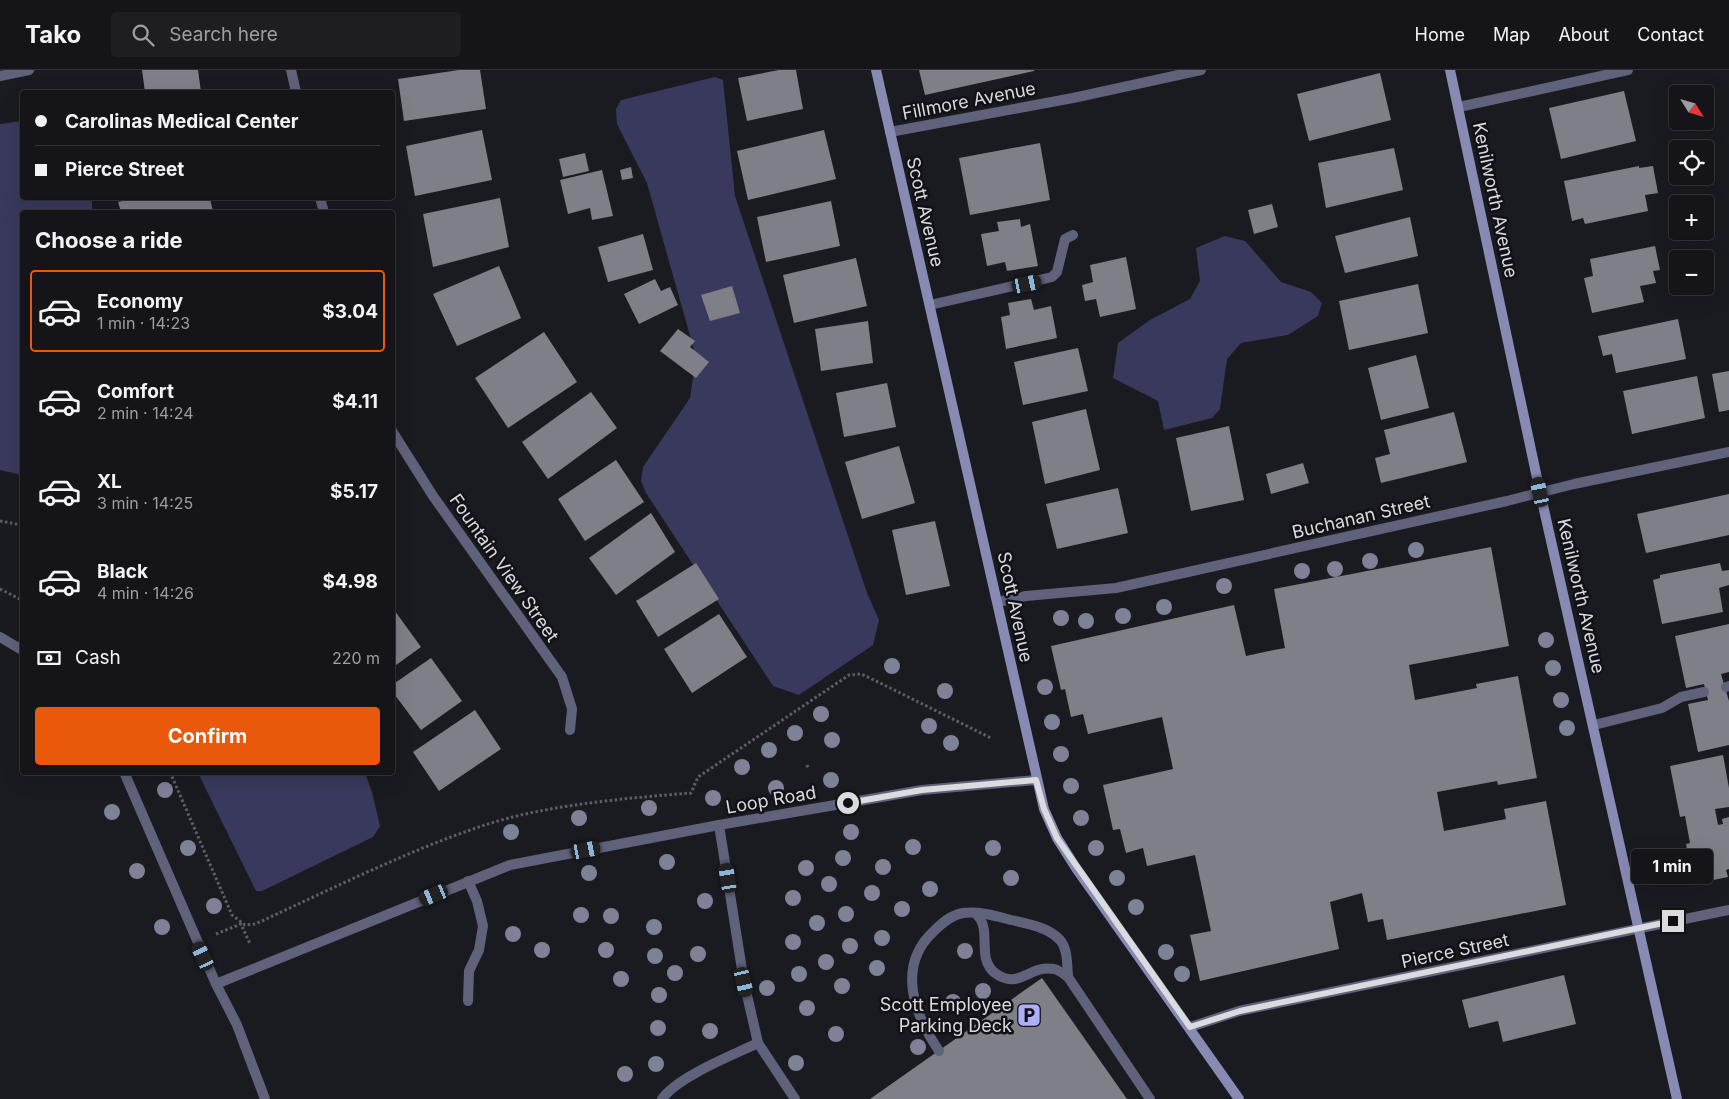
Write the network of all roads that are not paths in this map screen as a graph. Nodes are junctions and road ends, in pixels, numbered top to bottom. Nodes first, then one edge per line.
1 (29, 70) edge
2 (291, 70) edge
3 (876, 70) edge
4 (1201, 70) edge
5 (1450, 70) edge
6 (1628, 70) edge
7 (0, 76) edge
8 (296, 90) edge
9 (1459, 107) junction
10 (890, 132) junction
11 (1073, 235) dead end
12 (930, 304) junction
13 (395, 436) edge
14 (1729, 452) edge
15 (1540, 492) junction
16 (998, 602) junction
17 (0, 637) edge
18 (20, 649) edge
19 (1704, 692) dead end
20 (1594, 725) junction
21 (570, 730) dead end
22 (125, 775) edge
23 (1036, 780) junction
24 (719, 825) junction
25 (468, 881) junction
26 (1729, 910) edge
27 (975, 913) junction
28 (1638, 928) junction
29 (1068, 977) junction
30 (216, 984) junction
31 (468, 1001) dead end
32 (1190, 1027) junction
33 (758, 1043) junction
34 (939, 1051) dead end
35 (265, 1099) edge
36 (662, 1099) edge
37 (795, 1099) edge
38 (1150, 1099) edge
39 (1239, 1099) edge
40 (1677, 1099) edge

1 - 7 street
2 - 8 street
3 - 10 main road, Scott Avenue
4 - 10 street, Fillmore Avenue
5 - 9 main road, Kenilworth Avenue
6 - 9 street
9 - 15 main road, Kenilworth Avenue
10 - 12 main road, Scott Avenue
11 - 12 street
12 - 16 main road, Scott Avenue
13 - 21 street, Fountain View Street
14 - 15 street, Buchanan Street
15 - 16 street, Buchanan Street
15 - 20 main road, Kenilworth Avenue
16 - 23 main road, Scott Avenue
17 - 18 street
19 - 20 street
20 - 28 main road, Kenilworth Avenue
22 - 30 street
23 - 24 street, Loop Road
23 - 32 main road, Scott Avenue
24 - 25 street, Loop Road
24 - 33 street
25 - 30 street, Loop Road
25 - 31 street
26 - 28 street, Pierce Street
27 - 29 street
27 - 29 street
27 - 34 street
28 - 32 street, Pierce Street
28 - 40 main road, Kenilworth Avenue
29 - 38 street
30 - 35 street
32 - 39 main road, Scott Avenue
33 - 36 street
33 - 37 street

